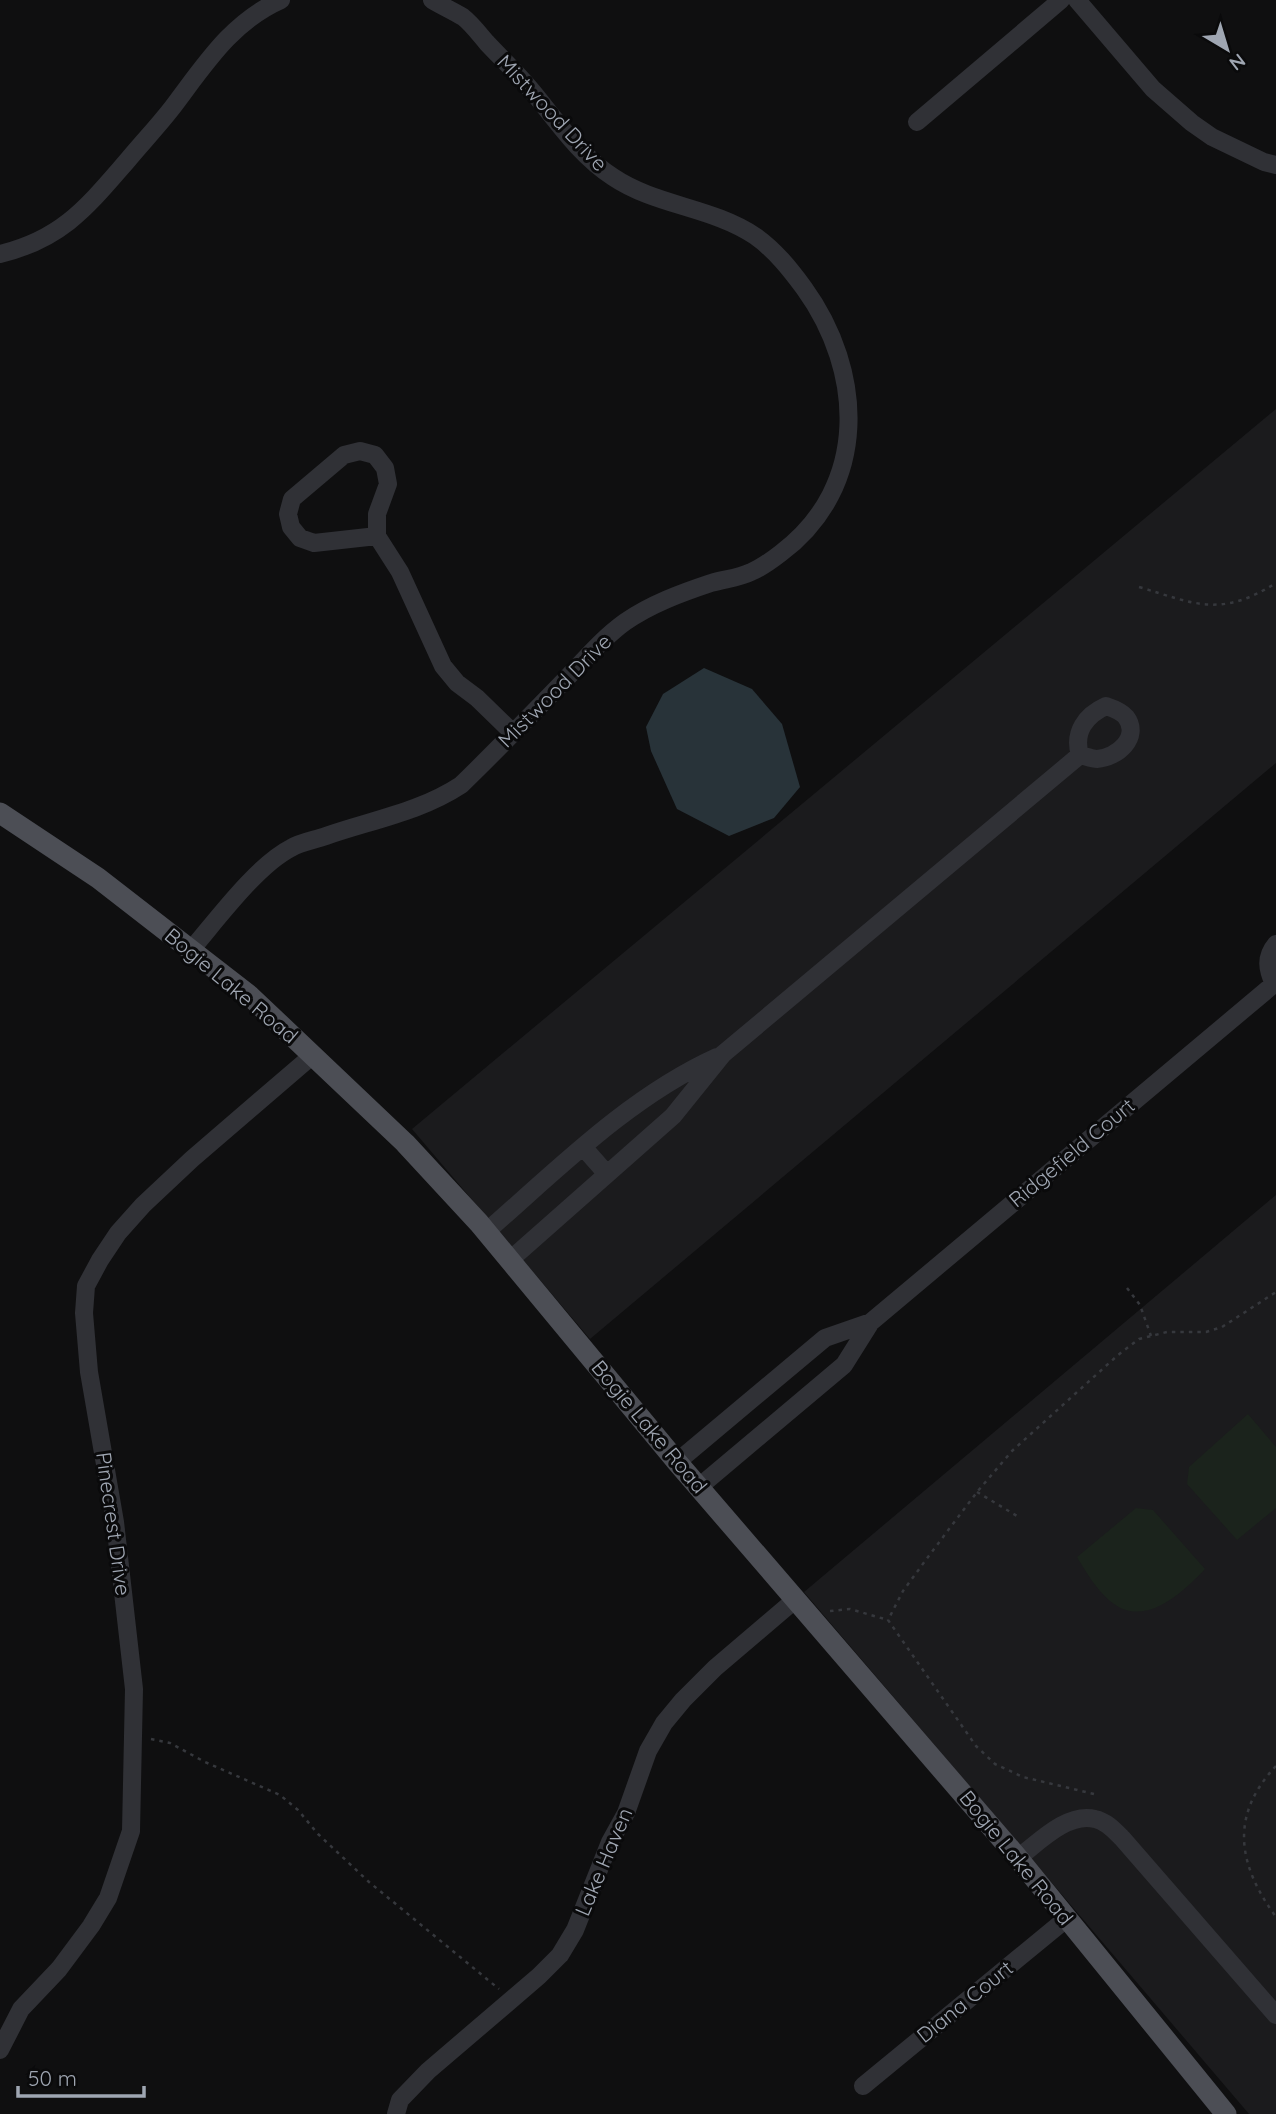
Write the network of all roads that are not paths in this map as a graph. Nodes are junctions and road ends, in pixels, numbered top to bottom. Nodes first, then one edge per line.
1 (281, 0) edge
2 (432, 0) edge
3 (1061, 0) edge
4 (1077, 0) edge
5 (916, 122) dead end
6 (1276, 165) edge
7 (0, 254) edge
8 (377, 536) junction
9 (513, 733) junction
10 (1080, 755) dead end
11 (0, 813) edge
12 (1276, 944) edge
13 (190, 951) junction
14 (1275, 984) edge
15 (723, 1054) junction
16 (313, 1055) junction
17 (584, 1148) junction
18 (606, 1173) junction
19 (486, 1232) junction
20 (510, 1260) junction
21 (871, 1322) junction
22 (677, 1462) junction
23 (699, 1487) junction
24 (802, 1606) junction
25 (1018, 1858) junction
26 (1066, 1919) junction
27 (1276, 2015) edge
28 (0, 2050) edge
29 (863, 2086) dead end
30 (396, 2114) edge
31 (1226, 2114) edge

1 - 7 street
2 - 9 street, Mistwood Drive
3 - 5 street
4 - 6 street
8 - 8 street
8 - 9 street
9 - 13 street, Mistwood Drive
10 - 15 street
11 - 13 main road, Bogie Lake Road
12 - 14 street, Ridgefield Court
13 - 16 main road, Bogie Lake Road
14 - 21 street, Ridgefield Court
15 - 17 street
15 - 18 street
16 - 19 main road, Bogie Lake Road
16 - 28 street, Pinecrest Drive
17 - 18 street
17 - 19 street
18 - 20 street
19 - 20 main road, Bogie Lake Road
20 - 22 main road, Bogie Lake Road
21 - 22 street, Ridgefield Court
21 - 23 street, Ridgefield Court
22 - 23 main road, Bogie Lake Road
23 - 24 main road, Bogie Lake Road
24 - 25 main road, Bogie Lake Road
24 - 30 street, Lake Haven
25 - 26 main road, Bogie Lake Road
25 - 27 street
26 - 29 street, Diana Court
26 - 31 main road, Bogie Lake Road

